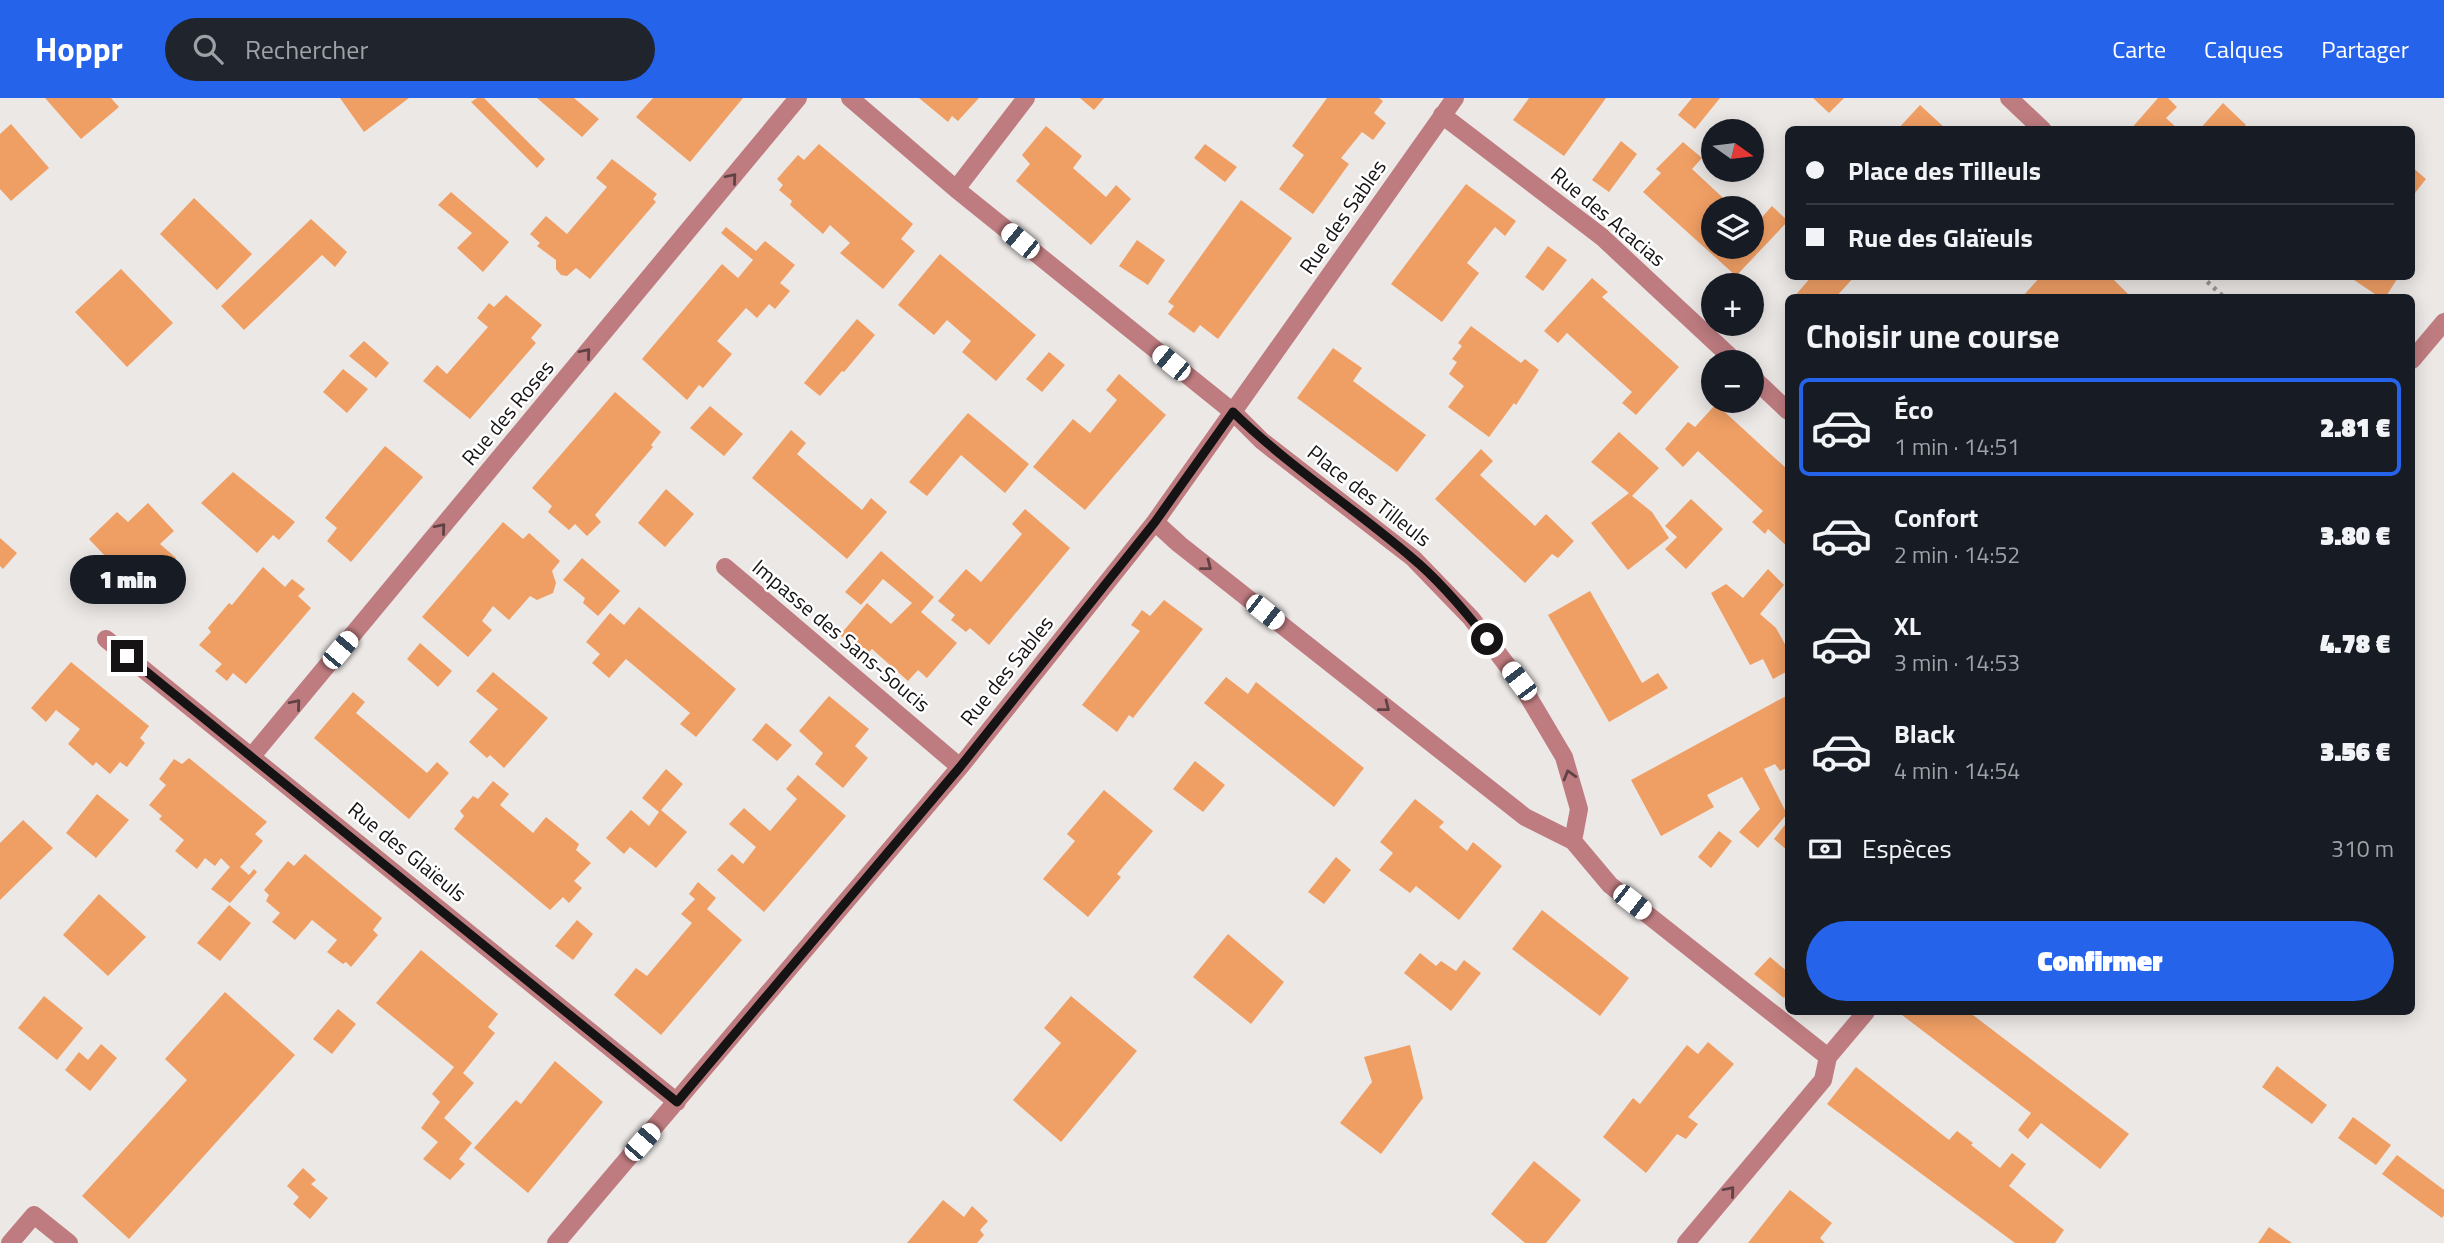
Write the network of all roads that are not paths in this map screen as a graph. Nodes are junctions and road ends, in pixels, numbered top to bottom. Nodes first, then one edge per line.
1 (798, 98) edge
2 (850, 98) edge
3 (1026, 98) edge
4 (1455, 98) edge
5 (2009, 98) edge
6 (1443, 115) junction
7 (2039, 126) edge
8 (956, 189) junction
9 (2444, 322) edge
10 (1723, 350) edge
11 (2415, 356) edge
12 (1764, 388) edge
13 (1785, 408) edge
14 (1233, 412) junction
15 (1155, 522) junction
16 (725, 567) dead end
17 (106, 639) dead end
18 (253, 756) junction
19 (960, 767) junction
20 (1573, 841) junction
21 (1863, 1015) edge
22 (1828, 1057) junction
23 (677, 1102) junction
24 (10, 1243) edge
25 (69, 1243) edge
26 (556, 1243) edge
27 (1686, 1243) edge

18 -> 1 street, Rue des Roses
2 - 8 street, Place des Tilleuls
3 - 8 street
4 - 6 street, Rue des Sables
5 - 7 street
6 - 10 street, Rue des Acacias
6 - 14 street, Rue des Sables
8 - 14 street, Place des Tilleuls
9 - 11 street
12 - 13 street
14 - 15 street, Rue des Sables
20 -> 14 street, Place des Tilleuls
15 - 19 street, Rue des Sables
15 -> 20 street
16 - 19 street, Impasse des Sans-Soucis
17 - 18 street, Rue des Glaïeuls
18 - 23 street, Rue des Glaïeuls
19 - 23 street, Rue des Sables
20 - 22 street
21 - 22 street
27 -> 22 street
23 - 26 street, Rue des Sables
24 - 25 street

